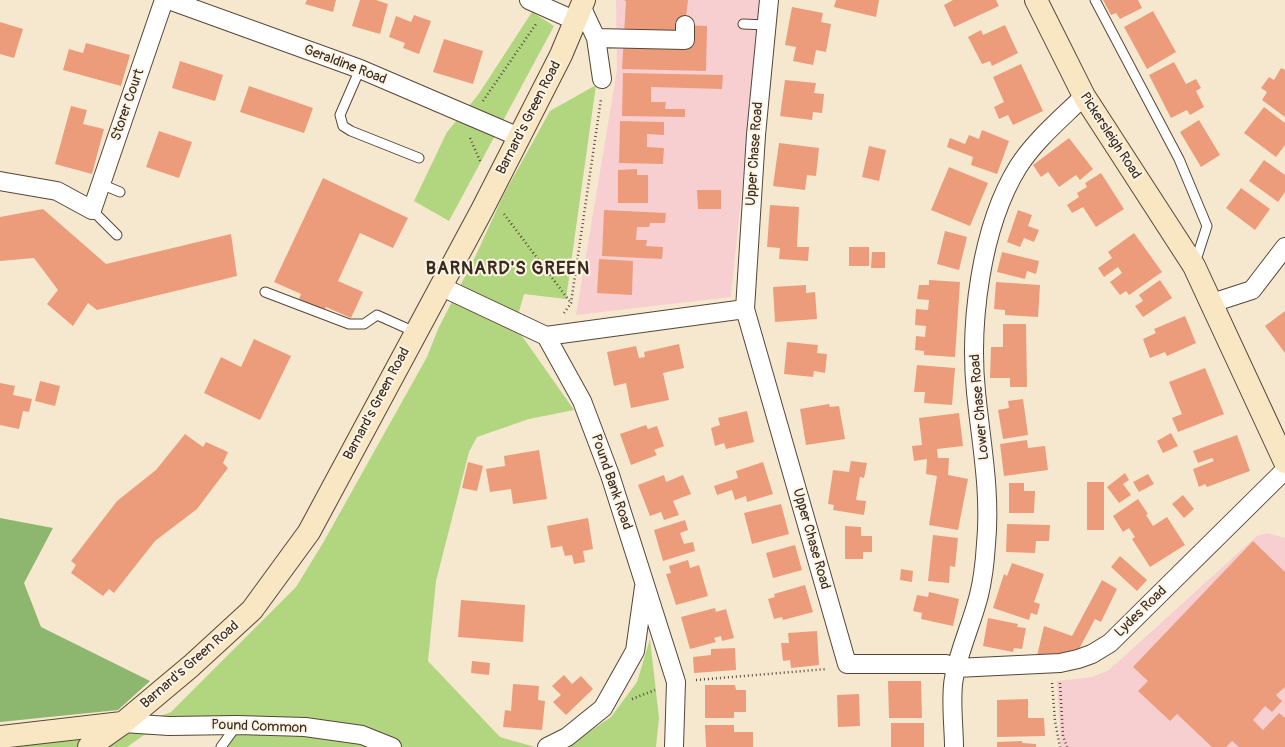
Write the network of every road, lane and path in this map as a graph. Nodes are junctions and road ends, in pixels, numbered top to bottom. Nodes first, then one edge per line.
1 (164, 0) edge
2 (168, 0) edge
3 (529, 0) edge
4 (769, 0) edge
5 (1036, 0) edge
6 (1095, 0) edge
7 (547, 8) junction
8 (581, 10) edge
9 (743, 24) dead end
10 (685, 25) dead end
11 (767, 25) junction
12 (596, 38) junction
13 (360, 69) junction
14 (602, 79) joint
15 (1084, 96) junction
16 (472, 117) junction
17 (519, 136) junction
18 (419, 158) dead end
19 (0, 182) edge
20 (101, 184) junction
21 (120, 192) dead end
22 (92, 210) junction
23 (117, 235) dead end
24 (1285, 247) edge
25 (1194, 266) junction
26 (442, 287) junction
27 (265, 292) dead end
28 (1212, 303) junction
29 (744, 309) junction
30 (415, 332) junction
31 (546, 336) junction
32 (1285, 462) edge
33 (1285, 470) edge
34 (645, 581) junction
35 (1055, 663) junction
36 (847, 664) junction
37 (956, 668) junction
38 (676, 682) junction
39 (123, 723) junction
40 (237, 725) junction
41 (0, 737) edge
42 (89, 747) edge
43 (221, 747) edge
44 (392, 747) edge
45 (547, 747) edge
46 (674, 747) edge
47 (954, 747) edge
48 (1060, 747) edge
49 (1067, 747) edge

1 - 20 street, Storer Court
2 - 13 street, Geraldine Road
3 - 7 street
4 - 11 street, Upper Chase Road
5 - 15 main road, Pickersleigh Road
6 - 25 lane
7 - 8 street
7 - 16 path
8 - 12 street
8 - 17 main road, Barnard's Green Road
9 - 11 lane
10 - 12 street
11 - 29 street, Upper Chase Road
12 - 14 street
13 - 16 street, Geraldine Road
13 - 18 lane
14 - 31 path
15 - 25 main road, Pickersleigh Road
15 - 37 street, Lower Chase Road
16 - 17 street, Geraldine Road
17 - 26 main road, Barnard's Green Road
19 - 22 street
20 - 21 lane
20 - 22 street, Storer Court
22 - 23 lane
24 - 28 street
25 - 28 main road, Pickersleigh Road
26 - 30 main road, Barnard's Green Road
26 - 31 street
27 - 30 lane
28 - 32 main road, Pickersleigh Road
29 - 31 street
29 - 36 street, Upper Chase Road
30 - 39 main road, Barnard's Green Road
31 - 34 street, Pound Bank Road
33 - 35 street, Lydes Road
34 - 38 street, Pound Bank Road
34 - 45 street
35 - 37 street, Lydes Road
35 - 48 path
35 - 49 path
36 - 37 street
36 - 38 path
37 - 47 street, Lower Chase Road
38 - 46 street, Pound Bank Road
39 - 40 street, Pound Common
39 - 41 main road
39 - 42 main road, Barnard's Green Road
40 - 43 lane
40 - 44 street, Pound Common

